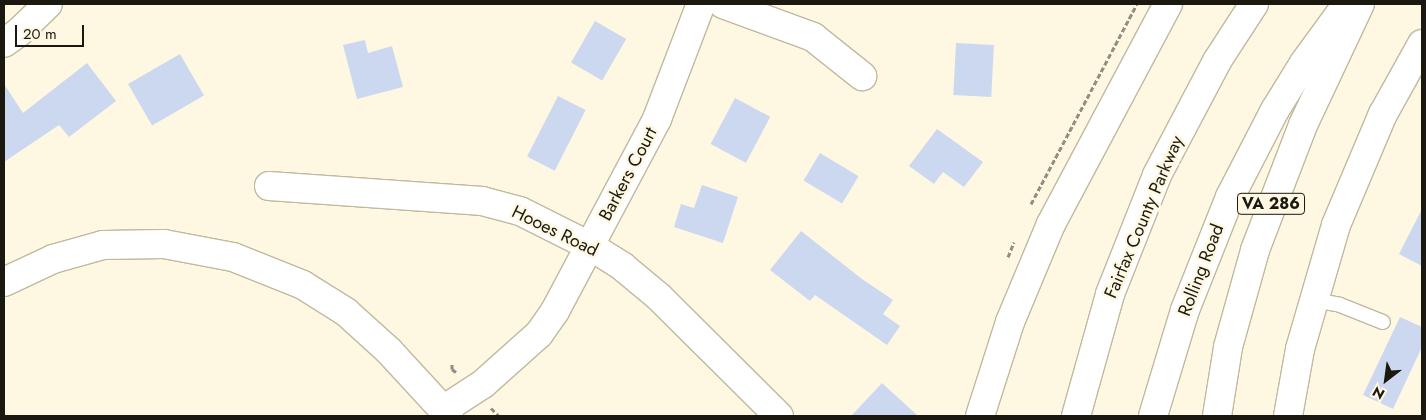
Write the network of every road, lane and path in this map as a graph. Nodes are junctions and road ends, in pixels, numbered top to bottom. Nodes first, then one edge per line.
1 (48, 4) edge
2 (701, 4) edge
3 (723, 4) edge
4 (1168, 4) edge
5 (1254, 4) edge
6 (1347, 4) edge
7 (1360, 4) edge
8 (4, 43) edge
9 (1422, 44) edge
10 (862, 76) dead end
11 (269, 186) dead end
12 (590, 246) junction
13 (4, 282) edge
14 (1313, 300) junction
15 (1383, 322) dead end
16 (442, 414) edge
17 (779, 416) edge
18 (980, 416) edge
19 (1076, 416) edge
20 (1153, 416) edge
21 (1217, 416) edge
22 (1288, 416) edge

1 - 8 main road
2 - 12 main road, Barkers Court
3 - 10 main road
4 - 18 main road
5 - 19 main road, Fairfax County Parkway
6 - 20 main road, Rolling Road
7 - 21 main road, VA 286
9 - 14 main road
11 - 12 main road, Hooes Road
12 - 16 main road, Barkers Court
12 - 17 main road, Hooes Road
13 - 16 main road
14 - 15 lane
14 - 22 main road

